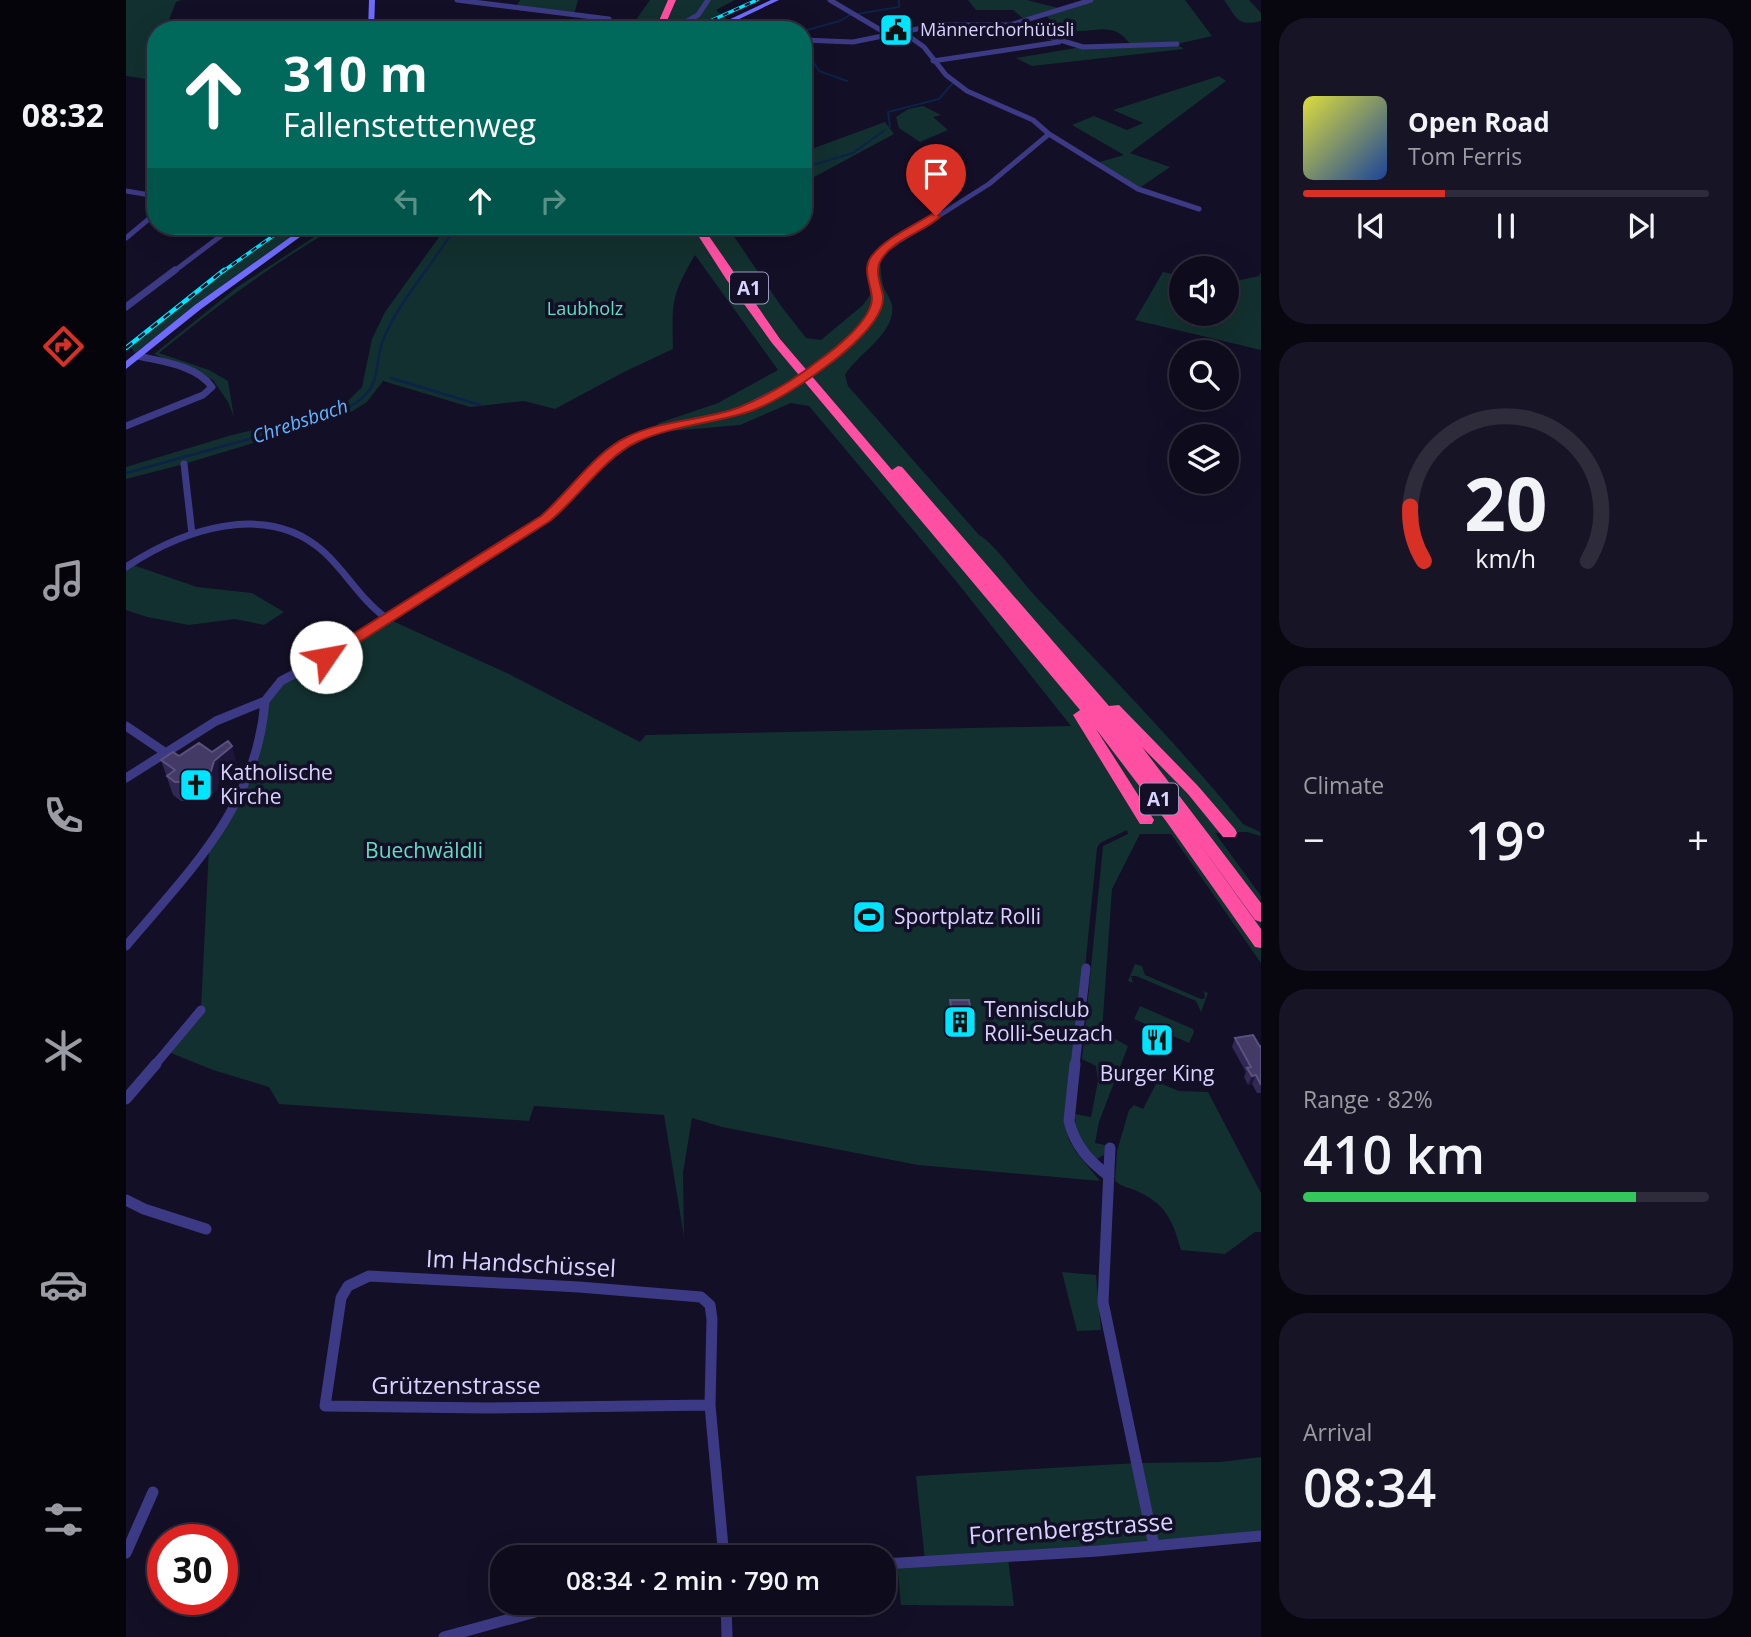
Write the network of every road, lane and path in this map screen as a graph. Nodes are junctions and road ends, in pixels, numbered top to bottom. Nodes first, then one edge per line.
1 (372, 0) edge
2 (457, 0) edge
3 (672, 0) edge
4 (681, 0) edge
5 (708, 0) edge
6 (776, 0) edge
7 (830, 0) edge
8 (1091, 0) edge
9 (371, 21) edge
10 (609, 21) edge
11 (663, 21) edge
12 (673, 21) edge
13 (689, 21) edge
14 (730, 21) edge
15 (1010, 25) junction
16 (903, 32) junction
17 (889, 35) junction
18 (1061, 42) junction
19 (813, 43) edge
20 (1177, 44) dead end
21 (933, 61) junction
22 (1049, 134) junction
23 (126, 191) edge
24 (147, 194) edge
25 (1199, 209) dead end
26 (147, 220) edge
27 (222, 235) edge
28 (298, 235) edge
29 (305, 235) edge
30 (703, 235) edge
31 (714, 235) edge
32 (126, 238) edge
33 (279, 249) junction
34 (126, 307) edge
35 (138, 356) junction
36 (126, 366) edge
37 (126, 426) edge
38 (184, 464) dead end
39 (192, 534) junction
40 (126, 568) edge
41 (386, 618) junction
42 (1049, 662) junction
43 (1077, 676) junction
44 (265, 701) junction
45 (126, 726) edge
46 (166, 753) junction
47 (126, 778) edge
48 (1146, 820) dead end
49 (1229, 833) dead end
50 (1261, 916) edge
51 (1261, 942) edge
52 (126, 946) edge
53 (1086, 968) dead end
54 (201, 1010) dead end
55 (126, 1099) edge
56 (1110, 1148) dead end
57 (1109, 1177) junction
58 (126, 1200) edge
59 (206, 1230) dead end
60 (348, 1286) joint
61 (710, 1405) junction
62 (152, 1492) dead end
63 (1261, 1536) edge
64 (723, 1545) edge
65 (1154, 1546) junction
66 (126, 1553) edge
67 (896, 1563) edge
68 (524, 1615) edge
69 (726, 1615) edge
70 (444, 1637) edge
71 (727, 1637) edge

1 - 9 main road
2 - 10 street
3 - 11 highway
4 - 12 highway
5 - 13 street
6 - 14 main road
7 - 17 street
8 - 15 street
15 - 16 street
15 - 18 street
16 - 17 street
16 - 21 street
17 - 19 street
18 - 20 street
18 - 21 street
21 - 22 street
22 - 25 street
22 - 41 street, bridge
23 - 24 street
26 - 32 street
27 - 34 street
28 - 33 main road
29 - 33 main road
30 - 42 highway, A1
31 - 43 highway, A1
33 - 35 main road
35 - 36 main road
35 - 37 street
38 - 39 street
39 - 40 street
39 - 41 street
41 - 44 street
42 - 48 highway, A1
42 - 51 highway, A1
43 - 49 highway, A1
43 - 50 highway, A1
44 - 46 street
44 - 52 street
45 - 46 street
46 - 47 street
53 - 57 street
54 - 55 street
56 - 57 street
57 - 65 street
58 - 59 street
60 - 61 street, Im Handschüssel
60 - 61 street, Grützenstrasse
61 - 64 street
62 - 66 street
63 - 65 street, Forrenbergstrasse
65 - 67 street, Forrenbergstrasse
68 - 70 street
69 - 71 street

